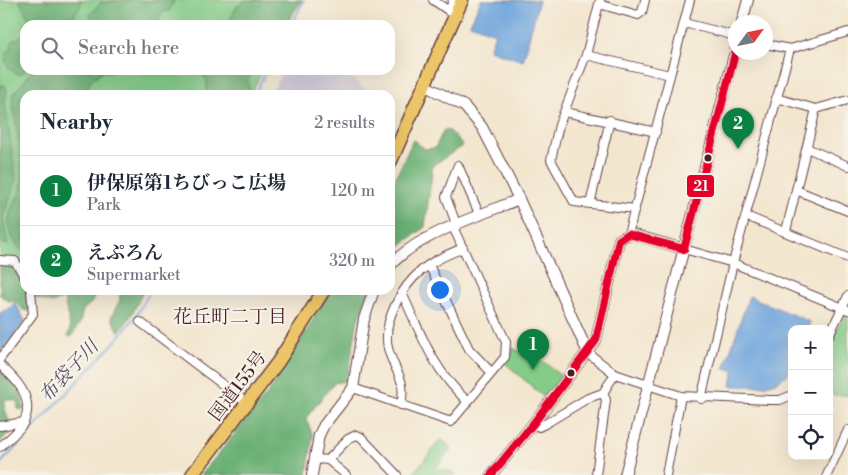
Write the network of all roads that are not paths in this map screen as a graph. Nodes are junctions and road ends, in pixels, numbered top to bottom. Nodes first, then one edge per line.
1 (433, 0) edge
2 (453, 0) edge
3 (462, 0) edge
4 (645, 0) edge
5 (690, 0) edge
6 (748, 0) edge
7 (600, 2) edge
8 (452, 13) junction
9 (744, 15) edge
10 (684, 23) junction
11 (848, 32) edge
12 (728, 34) edge
13 (773, 45) edge
14 (790, 49) junction
15 (586, 55) junction
16 (733, 60) edge
17 (670, 75) junction
18 (424, 85) junction
19 (776, 98) junction
20 (848, 100) edge
21 (816, 109) junction
22 (565, 112) junction
23 (610, 120) junction
24 (656, 132) junction
25 (807, 148) junction
26 (395, 152) edge
27 (848, 166) edge
28 (796, 190) junction
29 (519, 199) junction
30 (590, 204) junction
31 (635, 209) junction
32 (848, 211) edge
33 (480, 216) junction
34 (746, 216) junction
35 (455, 227) junction
36 (786, 232) junction
37 (628, 234) junction
38 (463, 248) junction
39 (684, 249) junction
40 (848, 258) edge
41 (0, 260) edge
42 (395, 261) edge
43 (733, 263) junction
44 (429, 265) junction
45 (20, 270) edge
46 (402, 292) junction
47 (32, 295) edge
48 (321, 295) edge
49 (372, 295) edge
50 (848, 296) edge
51 (845, 309) edge
52 (140, 322) dead end
53 (833, 328) edge
54 (588, 352) junction
55 (0, 359) edge
56 (0, 365) edge
57 (491, 372) junction
58 (615, 374) junction
59 (648, 387) junction
60 (353, 388) junction
61 (603, 393) junction
62 (680, 396) junction
63 (788, 397) edge
64 (701, 399) junction
65 (467, 401) junction
66 (247, 403) junction
67 (402, 406) junction
68 (24, 422) junction
69 (533, 424) junction
70 (0, 426) edge
71 (847, 433) edge
72 (0, 447) edge
73 (316, 460) junction
74 (328, 460) junction
75 (192, 475) edge
76 (312, 475) edge
77 (346, 475) edge
78 (397, 475) edge
79 (491, 475) edge
80 (596, 475) edge
81 (625, 475) edge
82 (666, 475) edge
83 (827, 475) edge

1 - 8 street
2 - 8 street
3 - 8 highway
4 - 7 street
5 - 10 street
6 - 9 street
7 - 15 street
8 - 18 highway
10 - 12 street
10 - 17 street
11 - 14 street
13 - 14 street
14 - 19 street
15 - 17 street
15 - 22 street
16 - 39 street
17 - 24 street
18 - 26 highway
18 - 29 street
19 - 21 street
19 - 34 street
20 - 21 street
21 - 25 street
22 - 23 street
22 - 30 street
23 - 24 street
23 - 30 street
24 - 31 street
25 - 27 street
25 - 28 street
28 - 32 street
28 - 36 street
29 - 33 street
29 - 54 street
30 - 31 street
31 - 37 street
33 - 35 street
33 - 35 street
34 - 36 street
34 - 43 street
35 - 38 street
35 - 42 street
36 - 40 street
37 - 39 street
37 - 54 street
38 - 44 street
38 - 57 street
39 - 43 street
39 - 59 street
41 - 45 street
43 - 51 street
43 - 64 street
44 - 46 street
44 - 57 street
46 - 65 street
46 - 67 street
47 - 55 street
48 - 66 highway, 国道155号
49 - 60 street
50 - 51 street
51 - 53 street
52 - 66 street
54 - 58 street
54 - 69 street
56 - 68 street
57 - 65 street
58 - 59 street
58 - 61 street
59 - 62 street
59 - 81 street
60 - 67 street
60 - 73 street
61 - 69 street
61 - 80 street
62 - 64 street
62 - 82 street
63 - 64 street
65 - 67 street
66 - 75 highway, 国道155号
68 - 70 street
68 - 72 street
69 - 79 street
71 - 83 street
73 - 74 street
73 - 76 street
74 - 77 street
74 - 78 street

